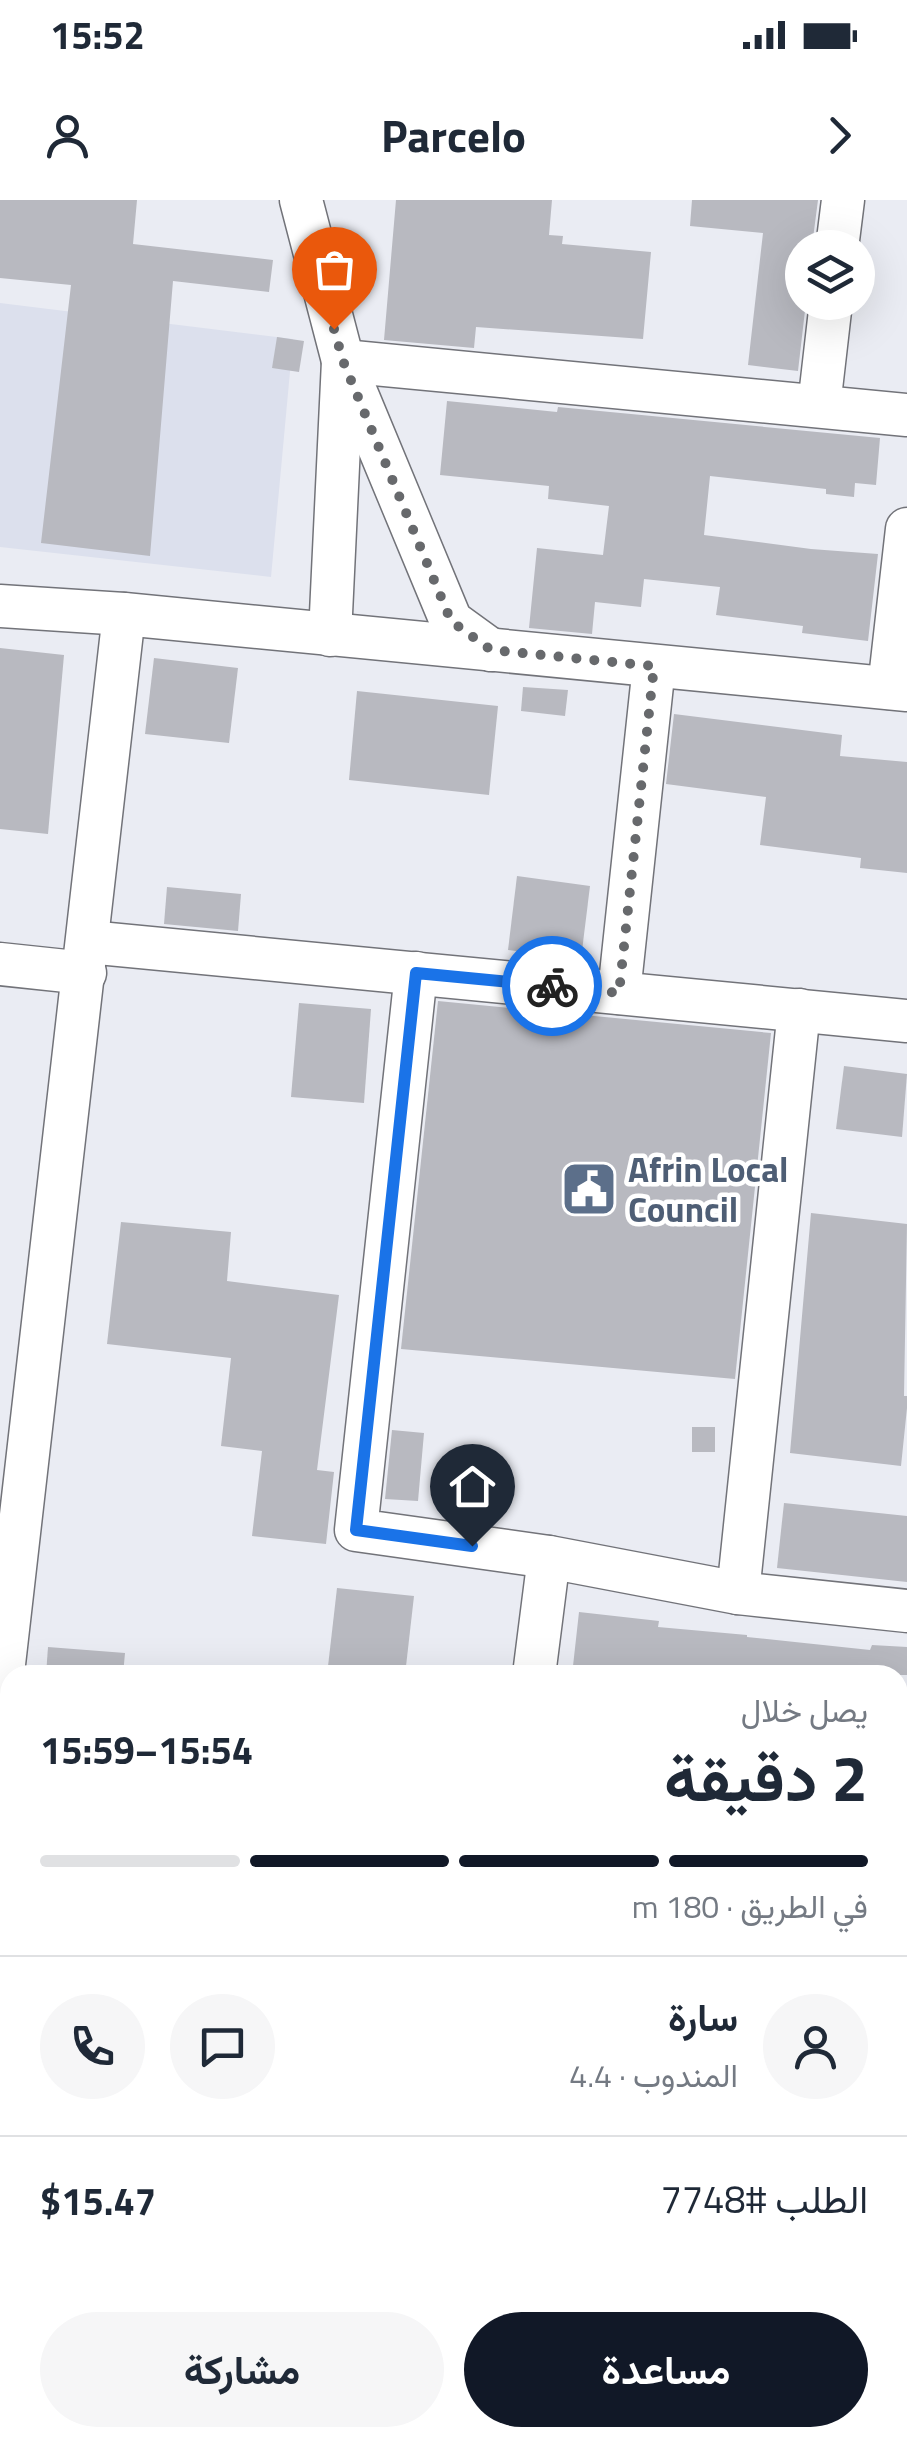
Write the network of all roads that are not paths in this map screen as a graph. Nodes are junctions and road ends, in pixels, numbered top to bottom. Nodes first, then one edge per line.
1 (302, 200) edge
2 (843, 200) edge
3 (840, 230) edge
4 (829, 320) edge
5 (343, 361) junction
6 (819, 406) junction
7 (907, 415) edge
8 (907, 529) edge
9 (0, 606) edge
10 (124, 614) junction
11 (330, 634) junction
12 (491, 650) junction
13 (654, 666) junction
14 (898, 689) edge
15 (87, 958) junction
16 (0, 964) edge
17 (416, 973) junction
18 (619, 993) junction
19 (799, 1010) junction
20 (907, 1021) edge
21 (549, 1557) junction
22 (738, 1593) junction
23 (907, 1611) edge
24 (4, 1665) edge
25 (535, 1665) edge

1 - 5 street
2 - 3 street
4 - 6 street
5 - 6 street
5 - 11 street
5 - 12 street
6 - 7 street
8 - 14 street
9 - 10 street
10 - 11 street
10 - 15 street
11 - 12 street
12 - 13 street
13 - 14 street
13 - 18 street
15 - 16 street
15 - 17 street
15 - 24 street
17 - 18 street
17 - 21 street
18 - 19 street
19 - 20 street
19 - 22 street
21 - 22 street
21 - 25 street
22 - 23 street

